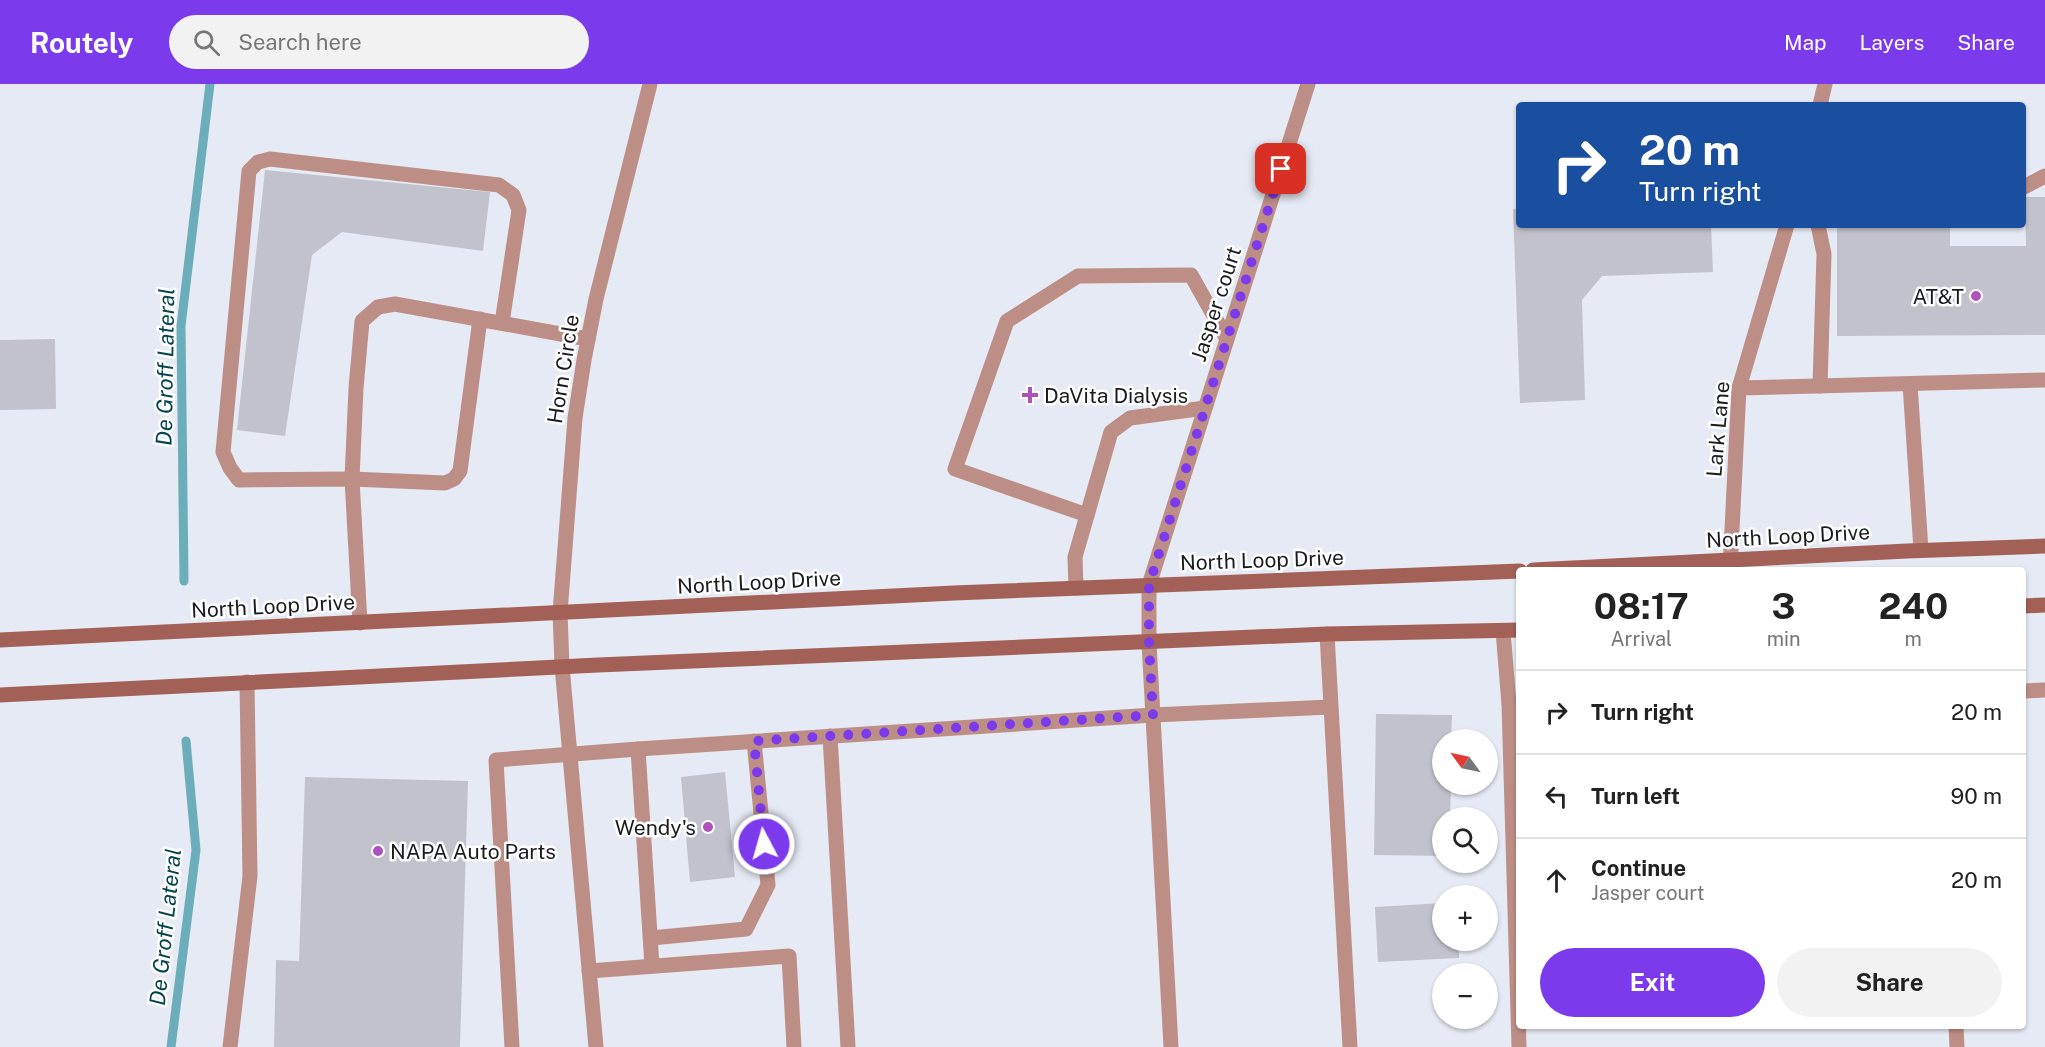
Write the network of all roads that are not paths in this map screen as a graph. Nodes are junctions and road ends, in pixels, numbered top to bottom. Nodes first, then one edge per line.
1 (650, 84) edge
2 (1308, 84) edge
3 (1825, 84) edge
4 (1821, 102) edge
5 (2045, 176) edge
6 (2026, 186) edge
7 (1786, 228) edge
8 (1819, 228) edge
9 (480, 320) junction
10 (502, 323) junction
11 (588, 339) junction
12 (1227, 339) junction
13 (2045, 380) edge
14 (1910, 384) junction
15 (1820, 386) junction
16 (1739, 388) junction
17 (1205, 408) junction
18 (352, 479) junction
19 (1087, 515) junction
20 (2045, 546) edge
21 (1921, 550) junction
22 (1730, 565) edge
23 (1651, 567) edge
24 (1516, 571) edge
25 (1149, 585) junction
26 (1076, 588) junction
27 (2045, 605) edge
28 (2026, 606) edge
29 (560, 613) junction
30 (360, 623) junction
31 (1516, 630) edge
32 (1503, 631) junction
33 (1327, 634) junction
34 (0, 640) edge
35 (1149, 643) junction
36 (562, 666) junction
37 (247, 682) junction
38 (2045, 690) edge
39 (2026, 691) edge
40 (0, 695) edge
41 (1514, 704) edge
42 (1330, 707) junction
43 (1153, 715) junction
44 (830, 736) junction
45 (754, 741) junction
46 (638, 749) junction
47 (570, 753) junction
48 (1516, 825) edge
49 (651, 938) junction
50 (652, 966) junction
51 (589, 971) junction
52 (1519, 1029) edge
53 (1956, 1029) edge
54 (230, 1047) edge
55 (512, 1047) edge
56 (596, 1047) edge
57 (794, 1047) edge
58 (848, 1047) edge
59 (1172, 1047) edge
60 (1350, 1047) edge
61 (1519, 1047) edge
62 (1957, 1047) edge

1 - 11 street, Horn Circle
2 - 12 street, Jasper court
3 - 4 street
5 - 6 street
7 - 16 street, Lark Lane
8 - 15 street
9 - 10 street
9 - 18 street
9 - 18 street
10 - 11 street
10 - 18 street
11 - 29 street, Horn Circle
12 - 17 street, Jasper court
12 - 19 street
13 - 14 street
14 - 15 street
14 - 21 street
15 - 16 street
16 - 22 street, Lark Lane
17 - 19 street
17 - 25 street, Jasper court
18 - 30 street
19 - 26 street
20 - 21 main road, North Loop Drive
21 - 22 main road, North Loop Drive
22 - 23 main road, North Loop Drive
24 - 25 main road, North Loop Drive
25 - 26 main road, North Loop Drive
25 - 35 street, Jasper court
26 - 29 main road, North Loop Drive
27 - 28 main road
29 - 30 main road, North Loop Drive
29 - 36 street, Horn Circle
30 - 34 main road, North Loop Drive
31 - 32 main road
32 - 33 main road
32 - 41 street
33 - 35 main road
33 - 42 street
35 - 36 main road
35 - 43 street, Jasper court
36 - 37 main road
36 - 47 street, Horn Circle
37 - 40 main road
37 - 54 street
38 - 39 street
41 - 48 street
42 - 43 street
42 - 60 street
43 - 44 street
43 - 59 street, Jasper court
44 - 45 street
44 - 58 street
45 - 46 street
45 - 49 street
46 - 47 street
46 - 49 street
47 - 51 street, Horn Circle
47 - 55 street
49 - 50 street
50 - 51 street
50 - 57 street
51 - 56 street, Horn Circle
52 - 61 street
53 - 62 street

